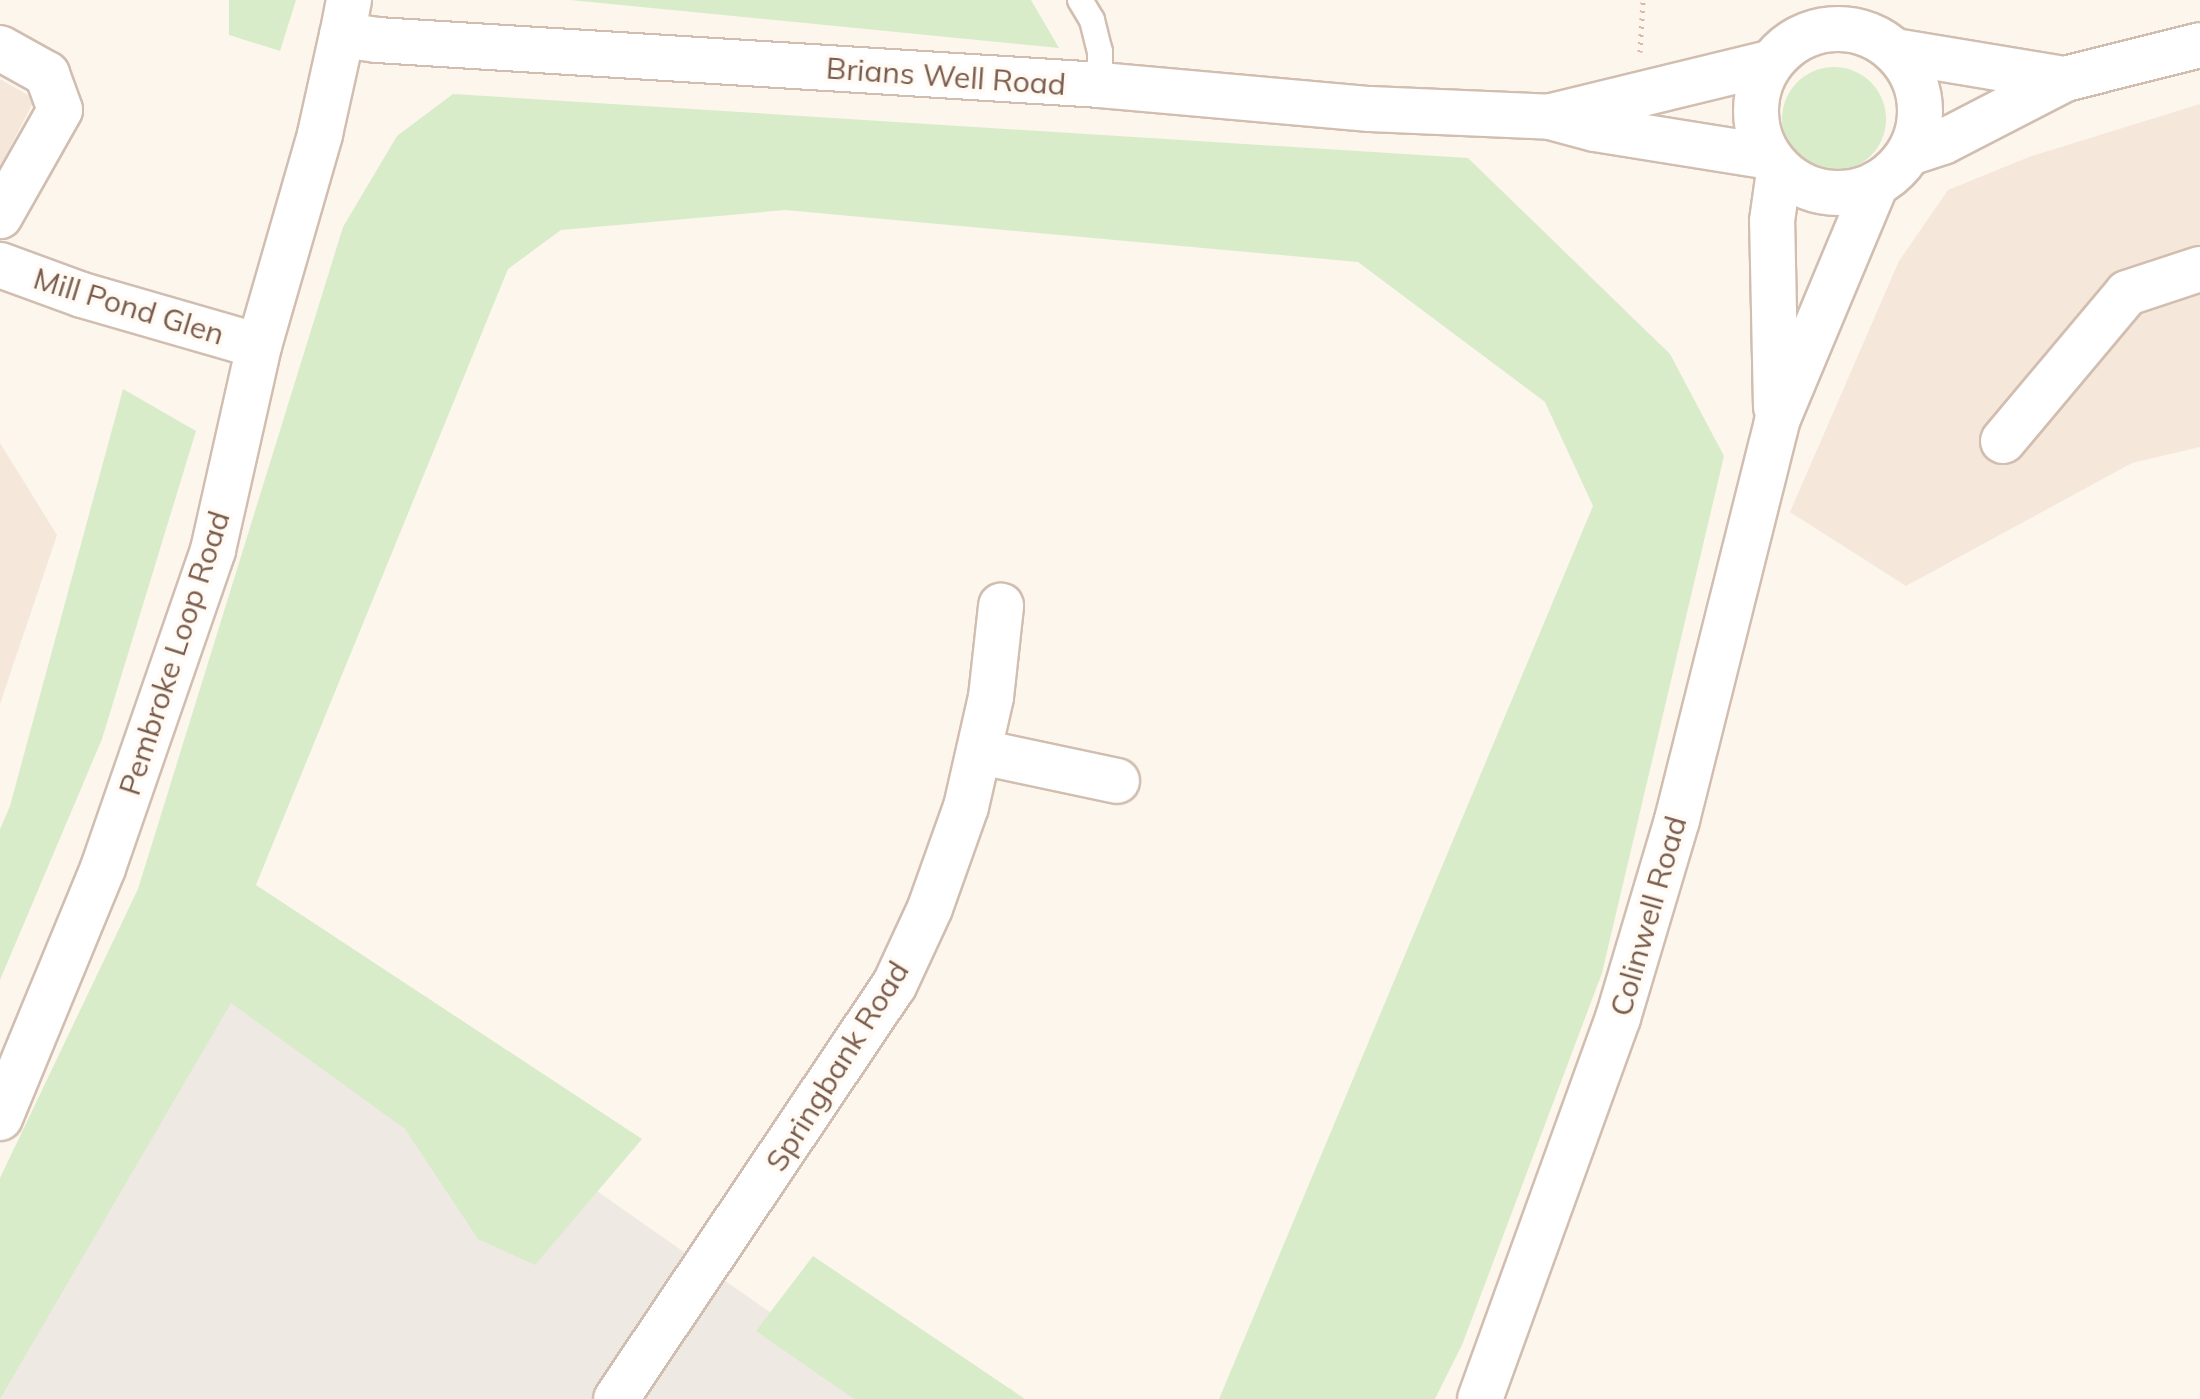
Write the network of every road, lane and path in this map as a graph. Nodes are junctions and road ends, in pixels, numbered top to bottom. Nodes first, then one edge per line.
1 (1080, 0) edge
2 (345, 17) edge
3 (2200, 45) edge
4 (0, 48) edge
5 (1895, 51) junction
6 (1770, 63) junction
7 (2065, 79) junction
8 (1100, 85) junction
9 (1550, 117) junction
10 (1909, 153) junction
11 (1774, 164) junction
12 (1876, 184) junction
13 (0, 216) edge
14 (0, 265) edge
15 (2200, 269) edge
16 (259, 346) junction
17 (1777, 421) junction
18 (2003, 441) dead end
19 (1001, 606) dead end
20 (981, 752) junction
21 (1117, 781) dead end
22 (0, 1118) edge
23 (616, 1399) edge
24 (1480, 1399) edge

1 - 8 lane
2 - 8 street, Brians Well Road
2 - 16 street, Pembroke Loop Road
3 - 7 street
4 - 13 street
5 - 6 street
5 - 7 street
5 - 10 street
6 - 9 street, Brians Well Road
6 - 11 street
7 - 10 street
8 - 9 street, Brians Well Road
9 - 11 street, Brians Well Road
10 - 12 street
11 - 12 street
11 - 17 street, Colinwell Road
12 - 17 street, Colinwell Road
14 - 16 street, Mill Pond Glen
15 - 18 street
16 - 22 street, Pembroke Loop Road
17 - 24 street, Colinwell Road
19 - 20 street, Springbank Road
20 - 21 street
20 - 23 street, Springbank Road

